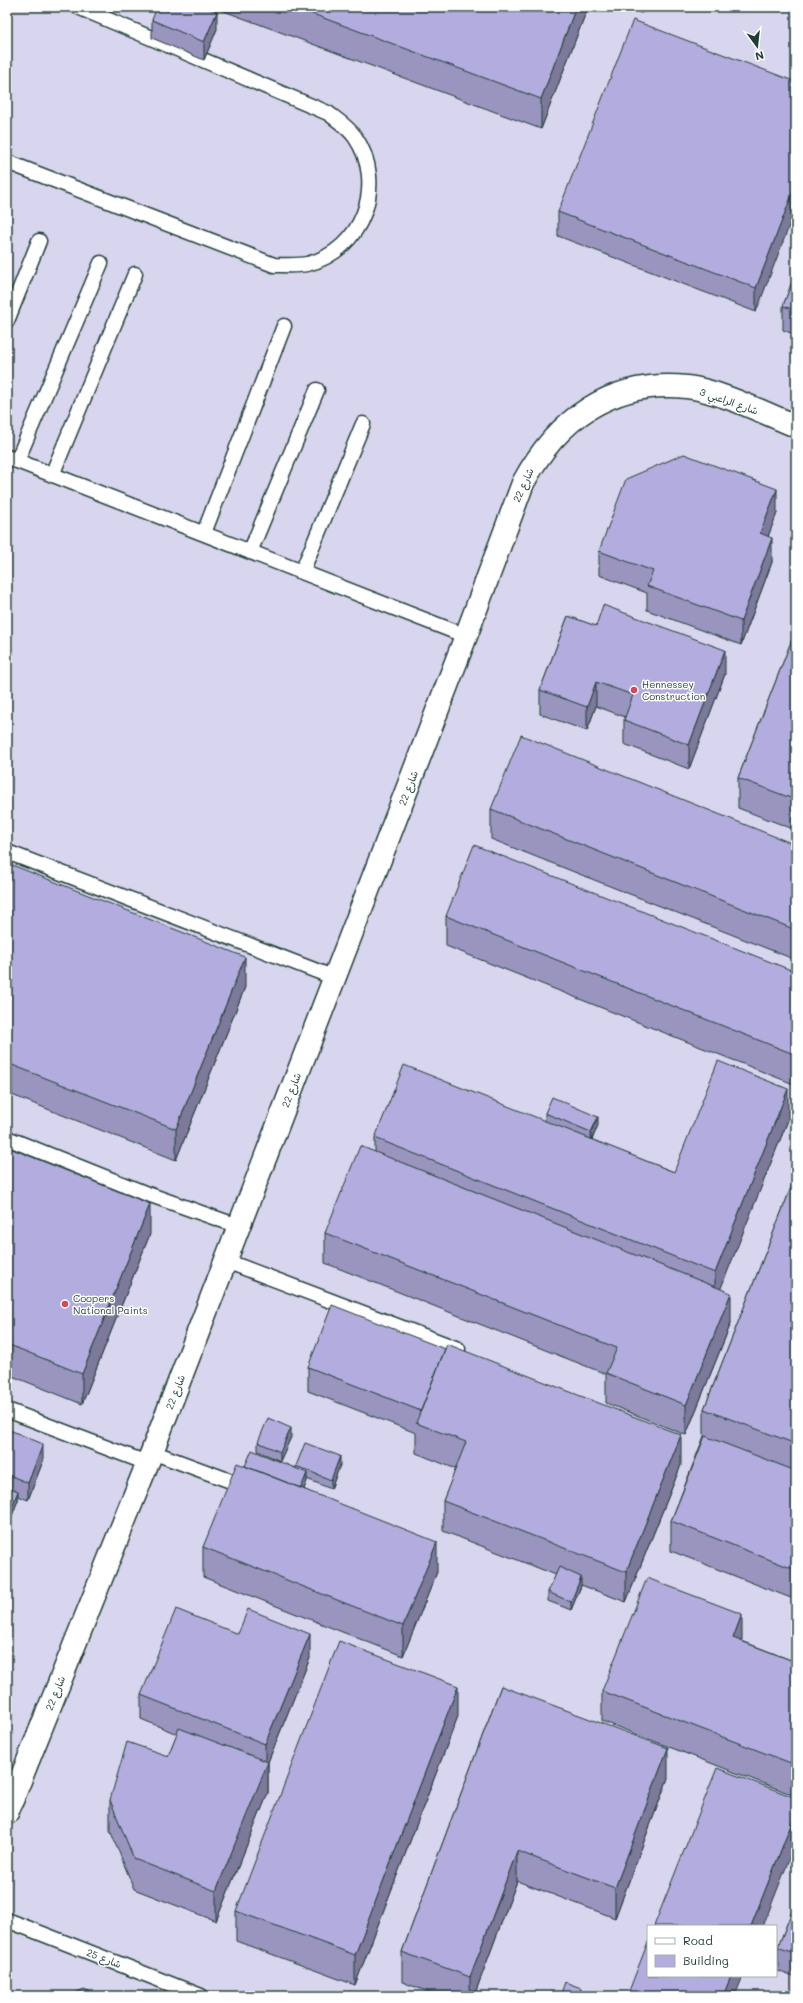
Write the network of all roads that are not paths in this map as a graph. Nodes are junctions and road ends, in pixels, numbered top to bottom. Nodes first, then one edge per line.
1 (78, 7) edge
2 (7, 162) edge
3 (40, 241) dead end
4 (101, 263) dead end
5 (135, 274) dead end
6 (7, 321) edge
7 (284, 326) dead end
8 (317, 390) dead end
9 (612, 395) joint
10 (363, 424) dead end
11 (796, 426) edge
12 (12, 459) edge
13 (52, 475) junction
14 (204, 534) junction
15 (250, 552) junction
16 (302, 572) junction
17 (466, 636) junction
18 (7, 852) edge
19 (335, 978) junction
20 (7, 1138) edge
21 (238, 1226) junction
22 (226, 1261) junction
23 (458, 1348) edge
24 (7, 1410) edge
25 (149, 1458) junction
26 (262, 1492) edge
27 (7, 1813) edge
28 (7, 1920) edge
29 (201, 1996) edge

1 - 2 lane
3 - 6 lane
4 - 12 lane
5 - 13 lane
7 - 14 lane
8 - 15 lane
9 - 11 street, شارع الراعبي 3
9 - 17 street, شارع 22
10 - 16 lane
12 - 13 lane
13 - 14 lane
14 - 15 lane
15 - 16 lane
16 - 17 lane
17 - 19 street, شارع 22
18 - 19 lane
19 - 21 street, شارع 22
20 - 21 lane
21 - 22 street, شارع 22
22 - 23 lane
22 - 25 street, شارع 22
24 - 25 lane
25 - 26 lane
25 - 27 street, شارع 22
28 - 29 lane, شارع 25

